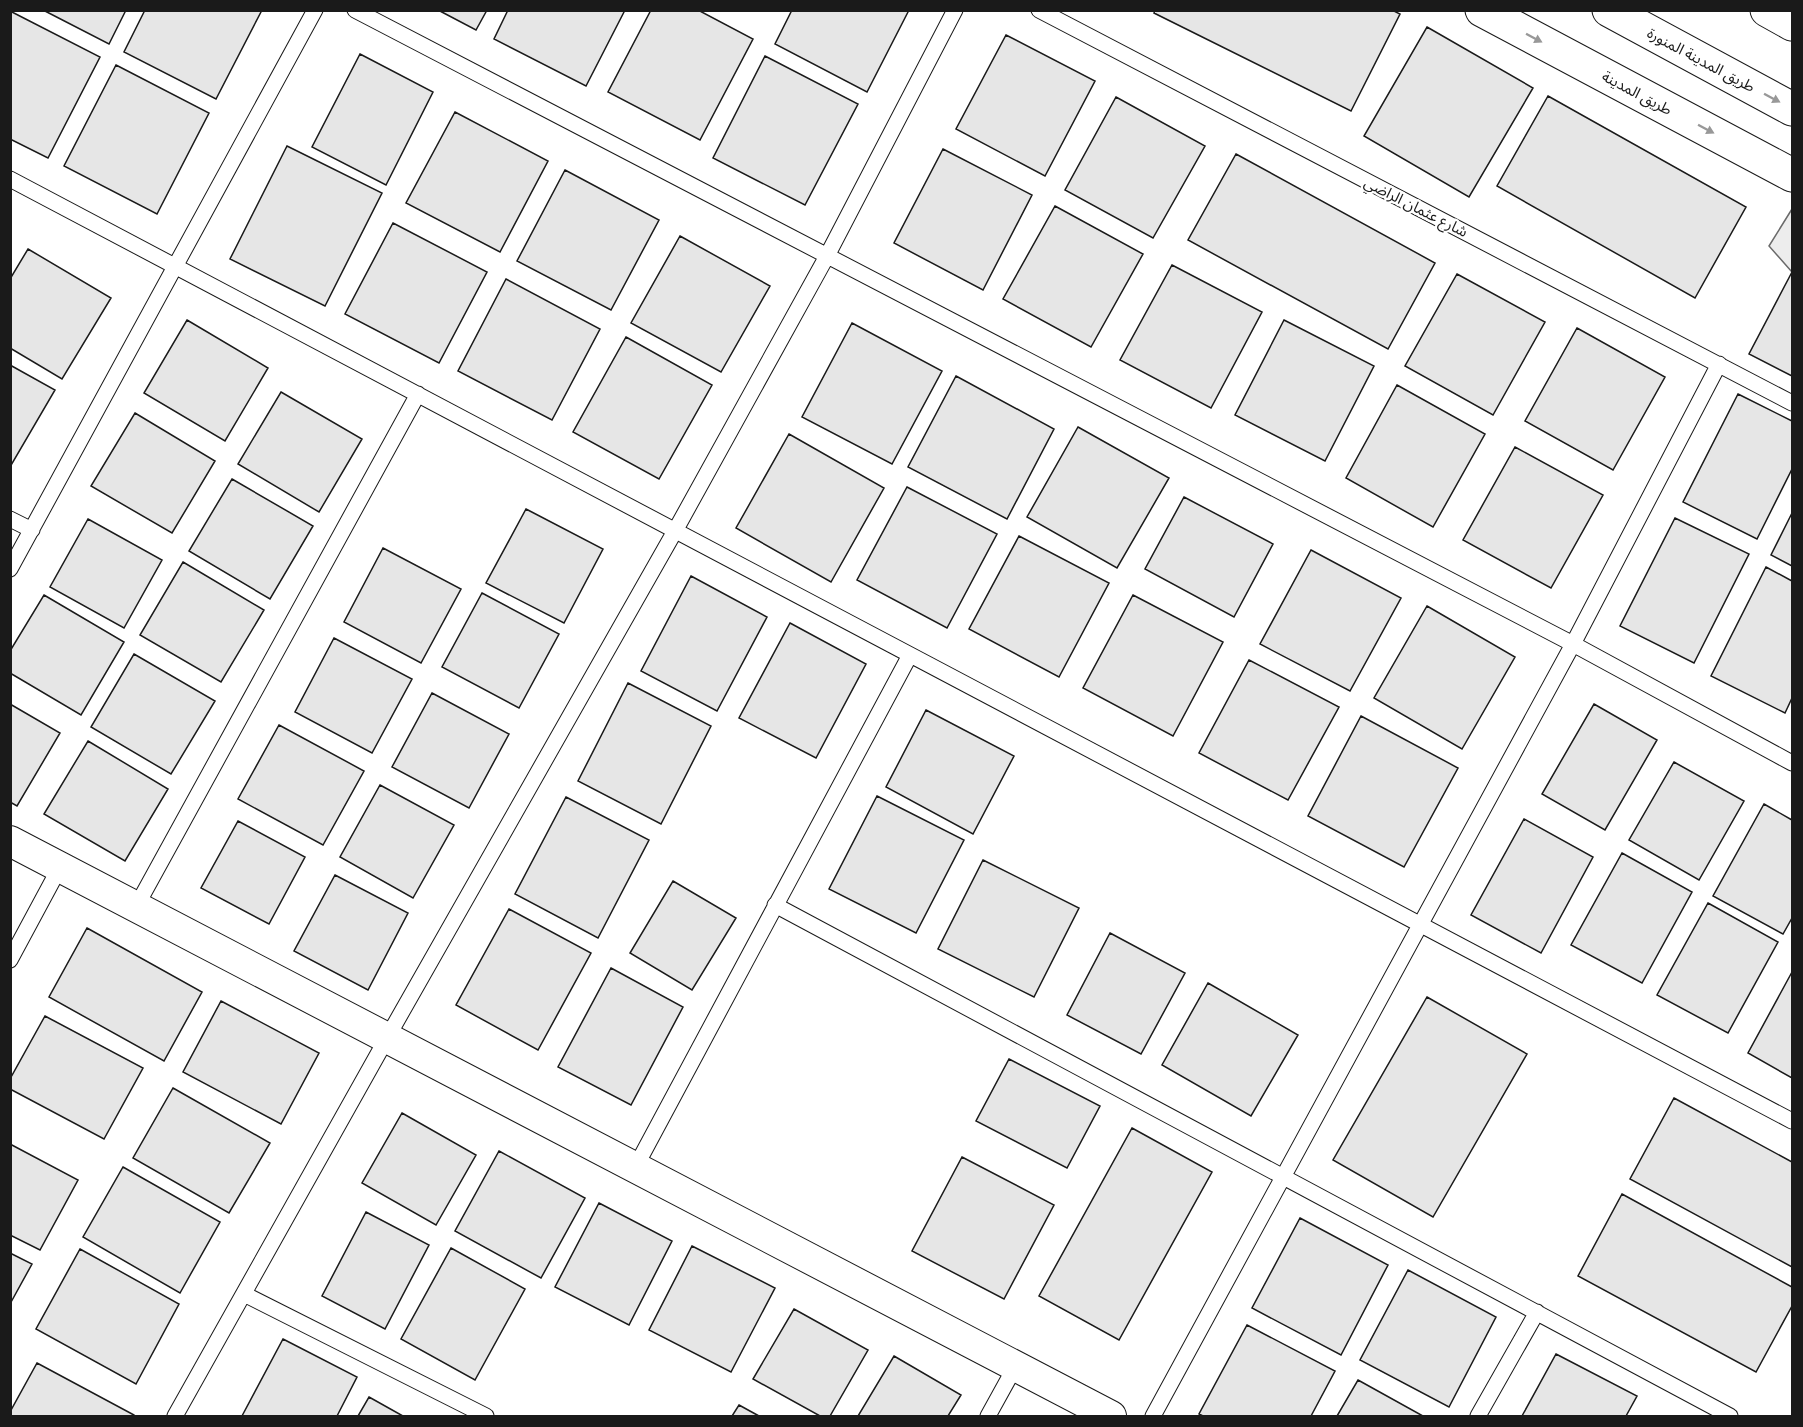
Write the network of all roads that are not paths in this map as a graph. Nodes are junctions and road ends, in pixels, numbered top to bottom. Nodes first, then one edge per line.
1 (315, 10) edge
2 (355, 10) edge
3 (955, 10) edge
4 (1039, 10) edge
5 (1482, 10) edge
6 (1586, 10) edge
7 (1610, 10) edge
8 (1726, 74) junction
9 (1792, 109) edge
10 (1792, 175) edge
11 (10, 179) edge
12 (827, 256) junction
13 (176, 267) junction
14 (1719, 364) junction
15 (418, 394) junction
16 (1792, 403) edge
17 (10, 519) edge
18 (32, 530) junction
19 (675, 531) junction
20 (10, 569) edge
21 (1573, 644) junction
22 (910, 655) junction
23 (1792, 763) edge
24 (10, 841) edge
25 (60, 867) junction
26 (775, 905) junction
27 (136, 907) junction
28 (1419, 924) junction
29 (10, 960) edge
30 (387, 1038) junction
31 (1792, 1121) edge
32 (635, 1167) junction
33 (1283, 1176) junction
34 (244, 1294) junction
35 (1537, 1312) junction
36 (1015, 1366) junction
37 (175, 1416) edge
38 (486, 1416) edge
39 (988, 1416) edge
40 (1111, 1416) edge
41 (1153, 1416) edge
42 (1478, 1416) edge
43 (1730, 1416) edge

1 - 13 lane
2 - 12 lane
3 - 12 lane
4 - 14 lane, شارع عثمان الراضي
5 -> 10 main road, طريق المدينة
6 - 8 main road
7 - 8 main road, طريق المدينة المنورة
8 -> 9 main road, طريق المدينة المنورة
11 - 13 lane
12 - 19 lane
12 - 21 lane
13 - 15 lane
13 - 18 lane
14 - 16 lane, شارع عثمان الراضي
14 - 21 lane
15 - 19 lane
15 - 27 lane
17 - 18 lane
18 - 20 lane
19 - 22 lane
19 - 30 lane
21 - 23 lane
21 - 28 lane
22 - 26 lane
22 - 28 lane
24 - 25 street
25 - 27 street
25 - 29 lane
26 - 32 lane
26 - 33 lane
27 - 30 street
28 - 31 lane
28 - 33 lane
30 - 32 street
30 - 34 lane
32 - 36 street
33 - 35 lane
33 - 41 lane
34 - 37 lane
34 - 38 lane
35 - 42 lane
35 - 43 lane
36 - 39 lane
36 - 40 street

